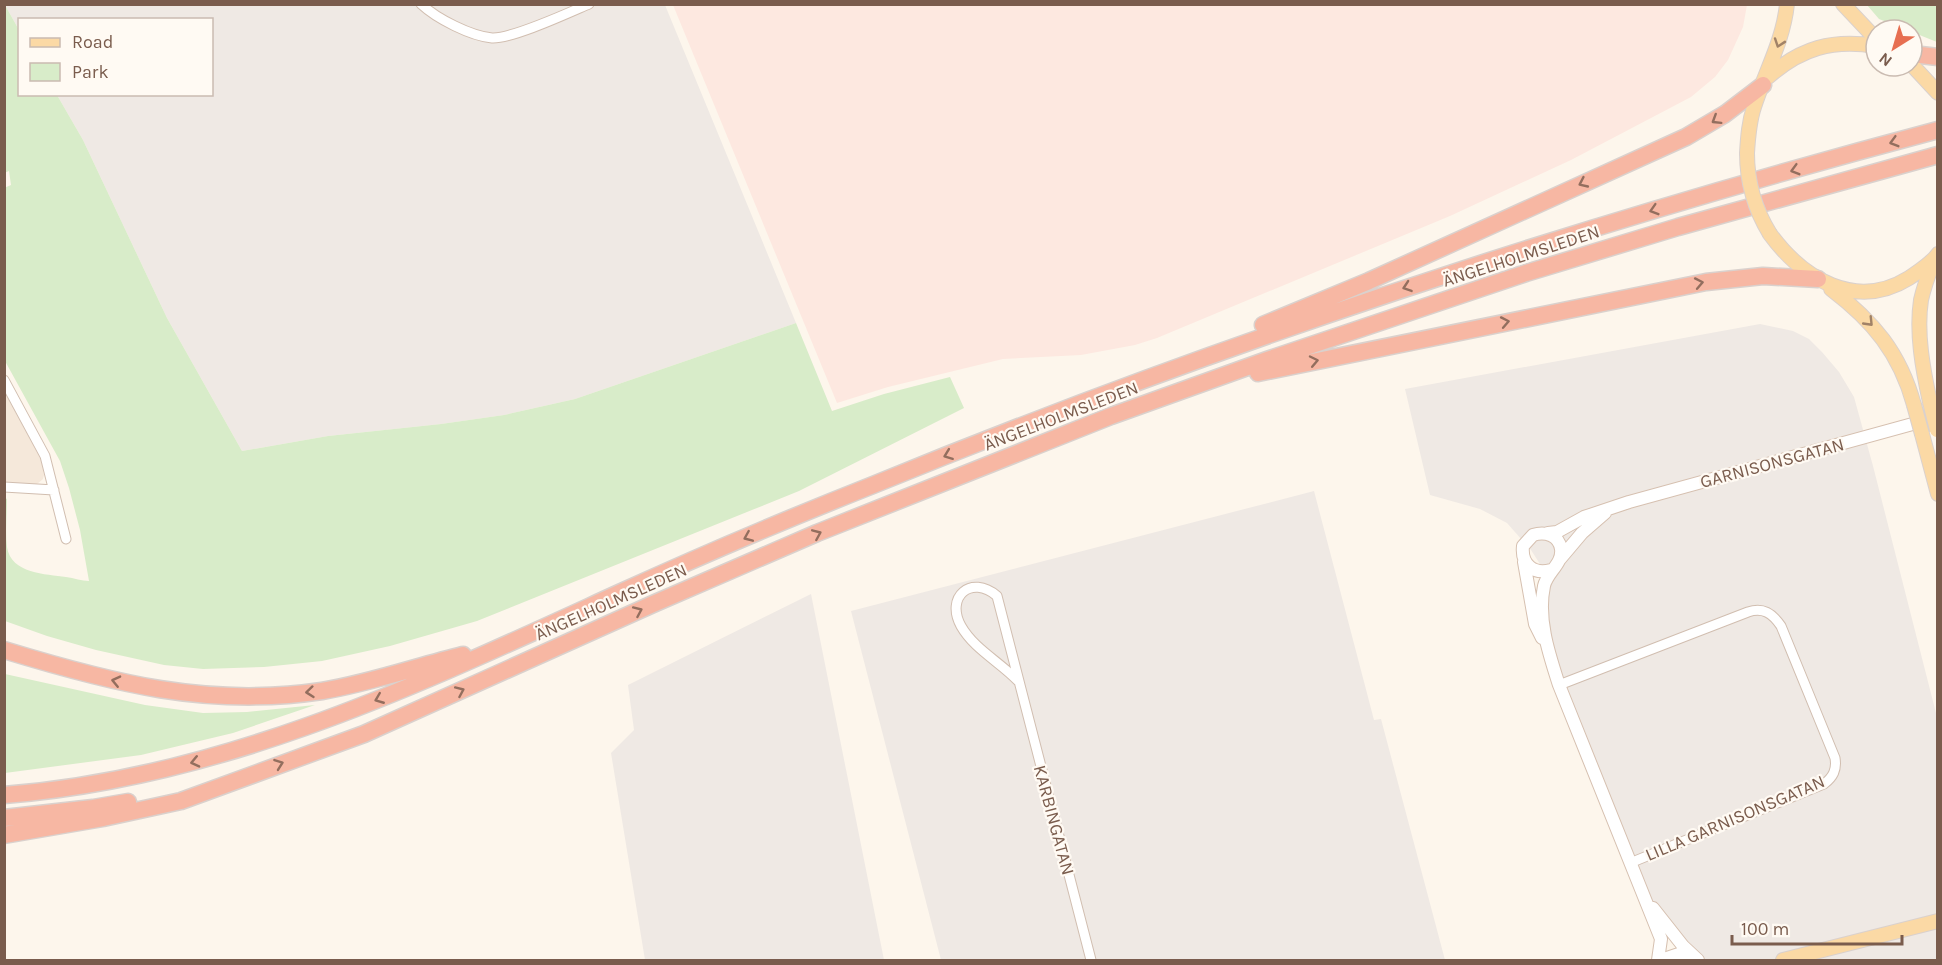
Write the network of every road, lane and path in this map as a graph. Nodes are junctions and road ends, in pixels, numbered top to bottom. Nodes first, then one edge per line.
1 (421, 4) edge
2 (590, 4) edge
3 (1787, 4) edge
4 (1843, 4) edge
5 (1864, 26) edge
6 (1864, 45) edge
7 (1924, 78) edge
8 (1764, 82) junction
9 (1938, 93) edge
10 (1938, 130) edge
11 (1938, 154) edge
12 (1936, 256) edge
13 (1821, 281) junction
14 (4, 380) edge
15 (1140, 382) junction
16 (1195, 386) junction
17 (1938, 417) edge
18 (1937, 430) edge
19 (4, 487) edge
20 (54, 490) junction
21 (1938, 495) edge
22 (1608, 511) junction
23 (1548, 534) junction
24 (66, 539) dead end
25 (1560, 559) junction
26 (1524, 561) junction
27 (1551, 570) junction
28 (510, 643) junction
29 (1547, 647) junction
30 (4, 650) edge
31 (1018, 681) junction
32 (1559, 685) junction
33 (224, 784) junction
34 (4, 795) edge
35 (4, 818) edge
36 (4, 835) edge
37 (1630, 864) junction
38 (1642, 892) junction
39 (1934, 920) edge
40 (1091, 960) edge
41 (1660, 960) edge
42 (1698, 960) edge
43 (1784, 960) edge

1 - 2 street
3 -> 8 main road
4 - 5 main road
6 - 8 main road
7 - 9 main road
8 - 13 main road, bridge
8 -> 15 highway
10 -> 15 highway, ÄNGELHOLMSLEDEN
11 - 16 highway, ÄNGELHOLMSLEDEN
12 - 13 main road
12 - 18 main road, bridge
16 -> 13 highway
13 -> 21 main road, bridge
14 - 20 street
15 -> 28 highway, ÄNGELHOLMSLEDEN
33 -> 16 highway, ÄNGELHOLMSLEDEN
17 - 22 street, GARNISONSGATAN
19 - 20 street
20 - 24 street
22 - 23 street, GARNISONSGATAN
22 - 25 street, GARNISONSGATAN
23 - 25 street
23 - 26 street, GARNISONSGATAN
25 - 27 street, GARNISONSGATAN
26 - 27 street
26 - 29 street, GARNISONSGATAN
27 - 29 street, GARNISONSGATAN
28 -> 30 highway
28 -> 34 highway
29 - 32 street, GARNISONSGATAN
31 - 31 street, KARBINGATAN
31 - 40 street, KARBINGATAN
32 - 37 street, GARNISONSGATAN
32 - 37 street, LILLA GARNISONSGATAN
33 - 35 highway
33 - 36 highway
37 - 38 street, GARNISONSGATAN
38 - 41 street, GARNISONSGATAN
38 - 42 street, GARNISONSGATAN
39 - 43 main road
41 - 42 street

